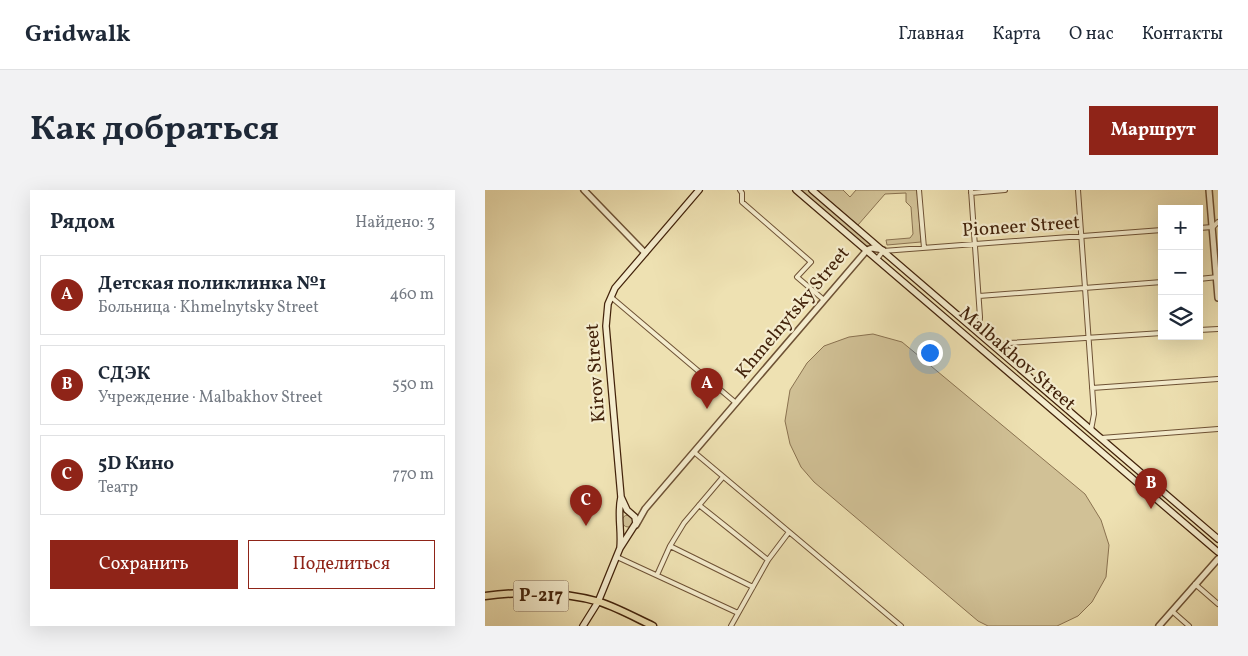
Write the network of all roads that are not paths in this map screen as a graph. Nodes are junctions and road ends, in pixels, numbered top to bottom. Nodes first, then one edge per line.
1 (584, 190) edge
2 (699, 190) edge
3 (739, 190) edge
4 (796, 190) edge
5 (812, 190) edge
6 (919, 190) edge
7 (1005, 190) edge
8 (1078, 190) edge
9 (1209, 190) edge
10 (971, 192) edge
11 (1218, 222) edge
12 (1213, 227) junction
13 (1203, 228) edge
14 (1158, 230) edge
15 (1081, 236) junction
16 (975, 244) junction
17 (871, 247) junction
18 (924, 248) junction
19 (883, 250) junction
20 (645, 253) junction
21 (877, 259) junction
22 (1217, 278) edge
23 (1203, 279) edge
24 (1158, 282) edge
25 (1084, 287) junction
26 (979, 296) junction
27 (611, 297) junction
28 (1218, 298) edge
29 (824, 300) junction
30 (1218, 329) edge
31 (1203, 330) edge
32 (979, 333) junction
33 (1158, 333) edge
34 (1089, 338) junction
35 (997, 348) junction
36 (1218, 379) edge
37 (1092, 388) junction
38 (736, 404) junction
39 (1218, 429) edge
40 (1091, 430) junction
41 (1101, 438) junction
42 (694, 452) junction
43 (723, 477) junction
44 (621, 497) junction
45 (699, 505) junction
46 (645, 509) junction
47 (631, 513) junction
48 (619, 518) junction
49 (620, 526) junction
50 (634, 527) junction
51 (789, 532) junction
52 (1218, 539) edge
53 (670, 546) junction
54 (620, 548) junction
55 (1218, 552) edge
56 (617, 557) junction
57 (1218, 558) edge
58 (768, 560) junction
59 (657, 575) junction
60 (1195, 584) junction
61 (753, 587) junction
62 (485, 598) edge
63 (597, 604) junction
64 (1218, 604) edge
65 (1172, 611) junction
66 (738, 613) junction
67 (583, 626) edge
68 (643, 626) edge
69 (653, 626) edge
70 (731, 626) edge
71 (901, 626) edge
72 (1159, 626) edge
73 (1189, 626) edge

1 - 20 street
2 - 20 main road, Kirov Street
3 - 29 street
4 - 17 main road, Malbakhov Street
5 - 17 main road, Malbakhov Street
6 - 18 street
7 - 10 street
8 - 15 street
9 - 12 street
10 - 16 street
11 - 12 street
12 - 13 street
12 - 22 street
14 - 15 street, Pioneer Street
15 - 16 street, Pioneer Street
15 - 25 street
16 - 18 street, Pioneer Street
16 - 26 street
17 - 19 main road, Malbakhov Street
17 - 21 main road, Malbakhov Street
17 - 29 street, Khmelnytsky Street
18 - 19 street, Pioneer Street
19 - 21 street
19 - 32 main road, Malbakhov Street
20 - 27 main road, Kirov Street
21 - 55 main road, Malbakhov Street
22 - 23 street
22 - 28 street
24 - 25 street
25 - 26 street
25 - 34 street
26 - 32 street
27 - 38 street
27 - 44 main road, Kirov Street
29 - 38 street, Khmelnytsky Street
30 - 31 street
32 - 35 main road, Malbakhov Street
33 - 34 street
34 - 35 street
34 - 37 street
35 - 40 main road, Malbakhov Street
36 - 37 street
37 - 40 street
38 - 42 street, Khmelnytsky Street
39 - 41 street
40 - 41 main road, Malbakhov Street
41 - 52 main road, Malbakhov Street
42 - 43 street
42 - 46 street, Khmelnytsky Street
43 - 45 street
43 - 51 street
44 - 47 main road
44 - 48 main road
45 - 53 street
45 - 58 street
46 - 47 street
46 - 50 street, Khmelnytsky Street
47 - 48 main road
47 - 50 main road
48 - 49 main road
49 - 50 main road
49 - 54 main road
50 - 54 main road
51 - 58 street
51 - 71 street
53 - 59 street
53 - 61 street
54 - 56 main road
56 - 59 street
56 - 63 main road
57 - 60 street
58 - 61 street
59 - 66 street
60 - 64 street
60 - 65 street
61 - 66 street
62 - 63 main road, Р-217
62 - 63 main road, Р-217
63 - 67 main road
63 - 68 main road, Р-217
63 - 69 main road, Р-217
65 - 72 street
65 - 73 street
66 - 70 street

